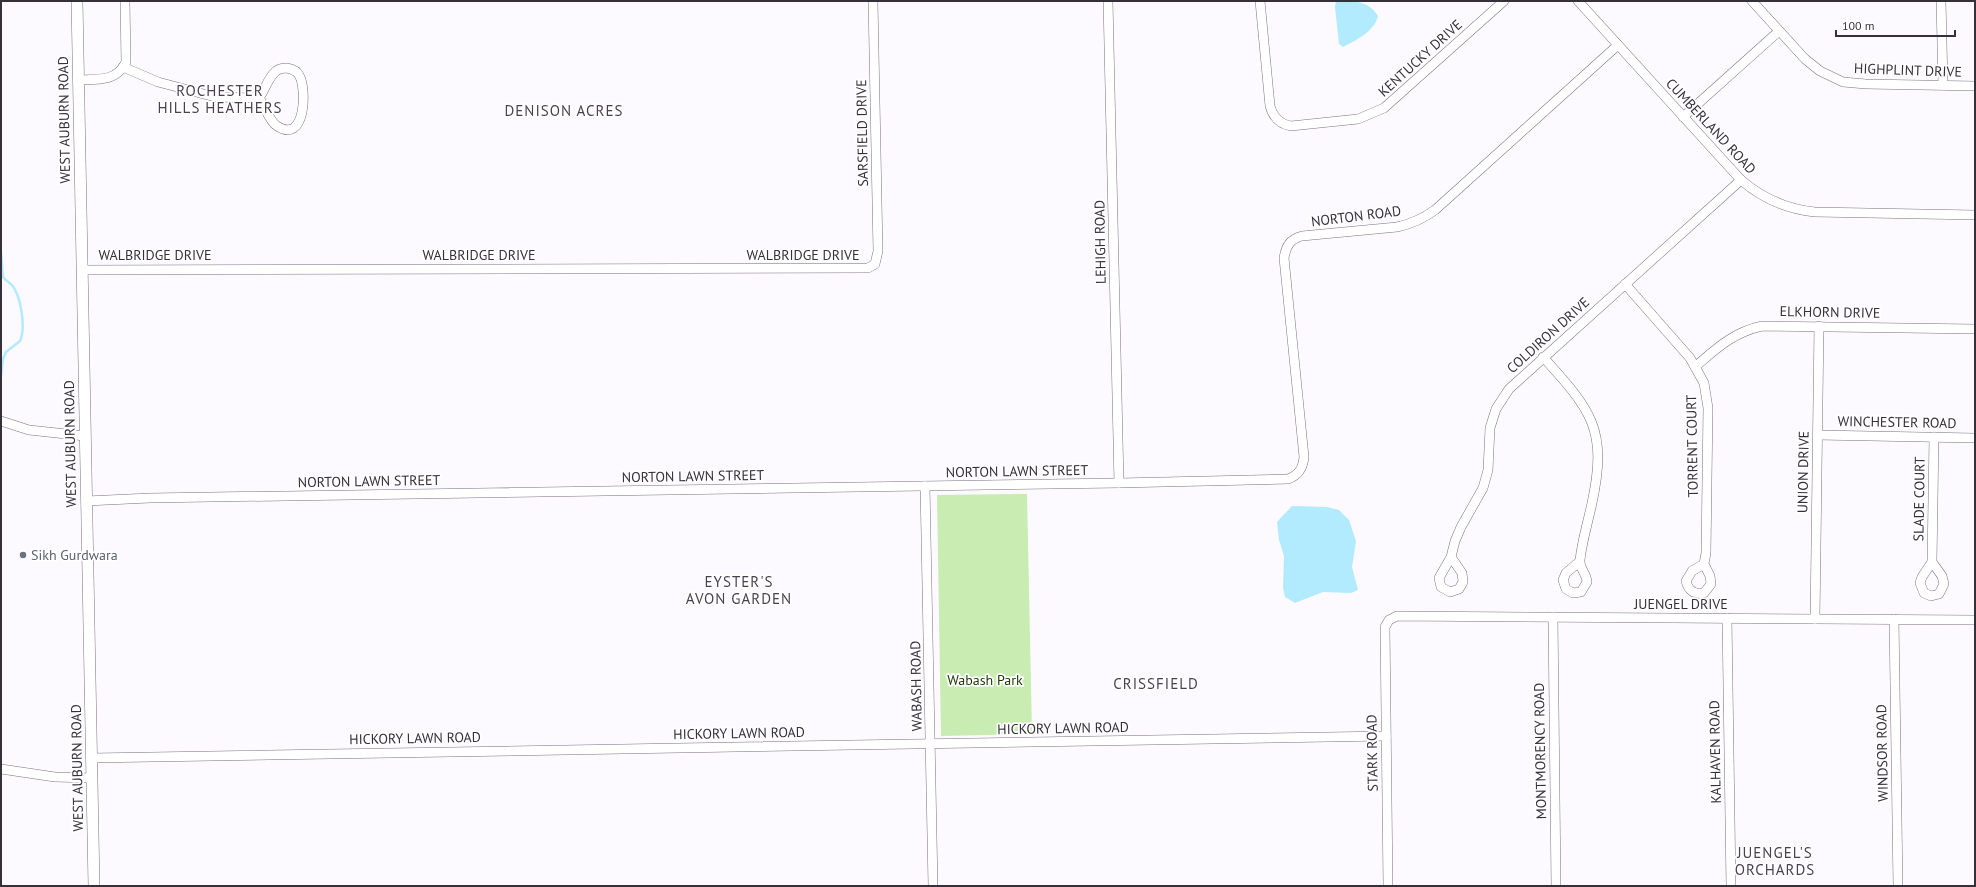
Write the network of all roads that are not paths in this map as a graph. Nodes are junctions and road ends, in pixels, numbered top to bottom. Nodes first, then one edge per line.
1 (77, 1) edge
2 (125, 1) edge
3 (873, 1) edge
4 (1108, 1) edge
5 (1260, 1) edge
6 (1504, 1) edge
7 (1578, 1) edge
8 (1752, 1) edge
9 (1941, 1) edge
10 (1779, 31) junction
11 (1618, 45) junction
12 (124, 67) junction
13 (78, 80) junction
14 (1943, 85) junction
15 (1975, 86) edge
16 (260, 98) junction
17 (1683, 117) junction
18 (1740, 180) junction
19 (1975, 215) edge
20 (875, 264) joint
21 (82, 270) junction
22 (1625, 284) junction
23 (1819, 326) junction
24 (1975, 329) edge
25 (1543, 357) junction
26 (1696, 366) junction
27 (1, 421) edge
28 (1818, 435) junction
29 (85, 436) junction
30 (1934, 437) junction
31 (1975, 438) edge
32 (1299, 473) joint
33 (1119, 483) junction
34 (925, 486) junction
35 (86, 501) junction
36 (1451, 557) dead end
37 (1579, 562) dead end
38 (1932, 562) dead end
39 (1704, 564) dead end
40 (1552, 617) junction
41 (1727, 618) junction
42 (1815, 619) junction
43 (1894, 619) junction
44 (1389, 620) joint
45 (1975, 620) edge
46 (1386, 736) junction
47 (931, 745) junction
48 (92, 758) junction
49 (1, 770) edge
50 (92, 778) junction
51 (94, 886) edge
52 (933, 886) edge
53 (1388, 886) edge
54 (1556, 886) edge
55 (1731, 886) edge
56 (1898, 886) edge

1 - 13 main road, WEST AUBURN ROAD
2 - 12 street
3 - 20 street, SARSFIELD DRIVE
4 - 33 street, LEHIGH ROAD
5 - 6 street, KENTUCKY DRIVE
7 - 11 street, CUMBERLAND ROAD
8 - 10 street, HIGHPLINT DRIVE
9 - 14 street
10 - 14 street, HIGHPLINT DRIVE
10 - 17 street
11 - 17 street, CUMBERLAND ROAD
11 - 32 street, NORTON ROAD
12 - 13 street
12 - 16 street
13 - 21 main road, WEST AUBURN ROAD
14 - 15 street, HIGHPLINT DRIVE
16 - 16 street
17 - 18 street, CUMBERLAND ROAD
18 - 19 street, CUMBERLAND ROAD
18 - 22 street, COLDIRON DRIVE
20 - 21 street, WALBRIDGE DRIVE
21 - 29 main road, WEST AUBURN ROAD
22 - 25 street, COLDIRON DRIVE
22 - 26 street, TORRENT COURT
23 - 24 street, ELKHORN DRIVE
23 - 26 street, ELKHORN DRIVE
23 - 28 street, UNION DRIVE
25 - 36 street, COLDIRON DRIVE
25 - 37 street
26 - 39 street, TORRENT COURT
27 - 29 street
28 - 30 street, WINCHESTER ROAD
28 - 42 street, UNION DRIVE
29 - 35 main road, WEST AUBURN ROAD
30 - 31 street, WINCHESTER ROAD
30 - 38 street, SLADE COURT
32 - 33 street, NORTON LAWN STREET
33 - 34 street, NORTON LAWN STREET
34 - 35 street, NORTON LAWN STREET
34 - 47 street, WABASH ROAD
35 - 48 main road, WEST AUBURN ROAD
40 - 41 street, JUENGEL DRIVE
40 - 44 street, JUENGEL DRIVE
40 - 54 street, MONTMORENCY ROAD
41 - 42 street, JUENGEL DRIVE
41 - 55 street, KALHAVEN ROAD
42 - 43 street, JUENGEL DRIVE
43 - 45 street, JUENGEL DRIVE
43 - 56 street, WINDSOR ROAD
44 - 46 street, STARK ROAD
46 - 47 street, HICKORY LAWN ROAD
46 - 53 street, STARK ROAD
47 - 48 street, HICKORY LAWN ROAD
47 - 52 street, WABASH ROAD
48 - 50 main road, WEST AUBURN ROAD
49 - 50 street
50 - 51 main road, WEST AUBURN ROAD

